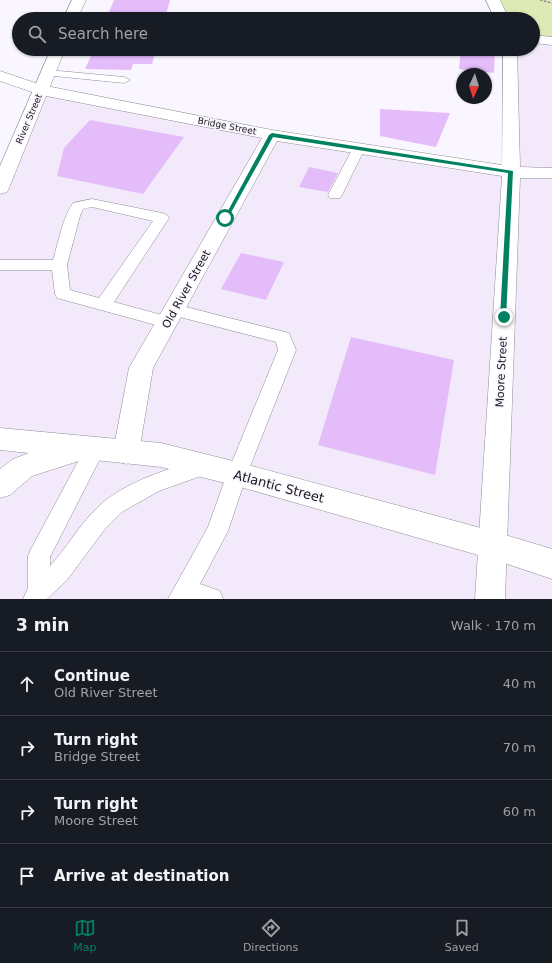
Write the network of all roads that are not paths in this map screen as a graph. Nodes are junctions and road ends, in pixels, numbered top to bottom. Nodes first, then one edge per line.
1 (79, 0) edge
2 (493, 0) edge
3 (73, 12) edge
4 (499, 12) edge
5 (540, 40) edge
6 (552, 41) edge
7 (55, 56) edge
8 (510, 56) edge
9 (48, 73) junction
10 (0, 76) edge
11 (124, 80) dead end
12 (41, 90) junction
13 (272, 135) junction
14 (359, 148) junction
15 (511, 172) junction
16 (552, 173) edge
17 (1, 184) edge
18 (335, 195) dead end
19 (0, 265) edge
20 (59, 265) junction
21 (104, 305) junction
22 (170, 316) junction
23 (0, 439) edge
24 (93, 447) junction
25 (126, 452) junction
26 (205, 466) junction
27 (237, 474) junction
28 (0, 486) edge
29 (492, 545) junction
30 (552, 564) edge
31 (36, 595) edge
32 (181, 595) edge
33 (212, 599) edge
34 (490, 599) edge

1 - 3 street
2 - 4 street
5 - 6 street
7 - 9 street, River Street
8 - 15 street, Moore Street
9 - 11 lane
9 - 12 street, River Street
10 - 12 street, Bridge Street
12 - 13 street, Bridge Street
12 - 17 street, River Street
13 - 14 street, Bridge Street
13 - 22 street, Old River Street
14 - 15 street, Bridge Street
14 - 18 lane
15 - 16 street, Bridge Street
15 - 29 street, Moore Street
19 - 20 lane
20 - 21 lane
20 - 21 lane
21 - 22 lane
22 - 25 street, Old River Street
22 - 27 lane
23 - 24 street, Atlantic Street
24 - 25 street, Atlantic Street
24 - 28 street
24 - 31 lane
25 - 26 street, Atlantic Street
26 - 27 street, Atlantic Street
26 - 31 lane
27 - 29 street, Atlantic Street
27 - 32 lane
29 - 30 street, Atlantic Street
29 - 34 street, Moore Street
32 - 33 lane

